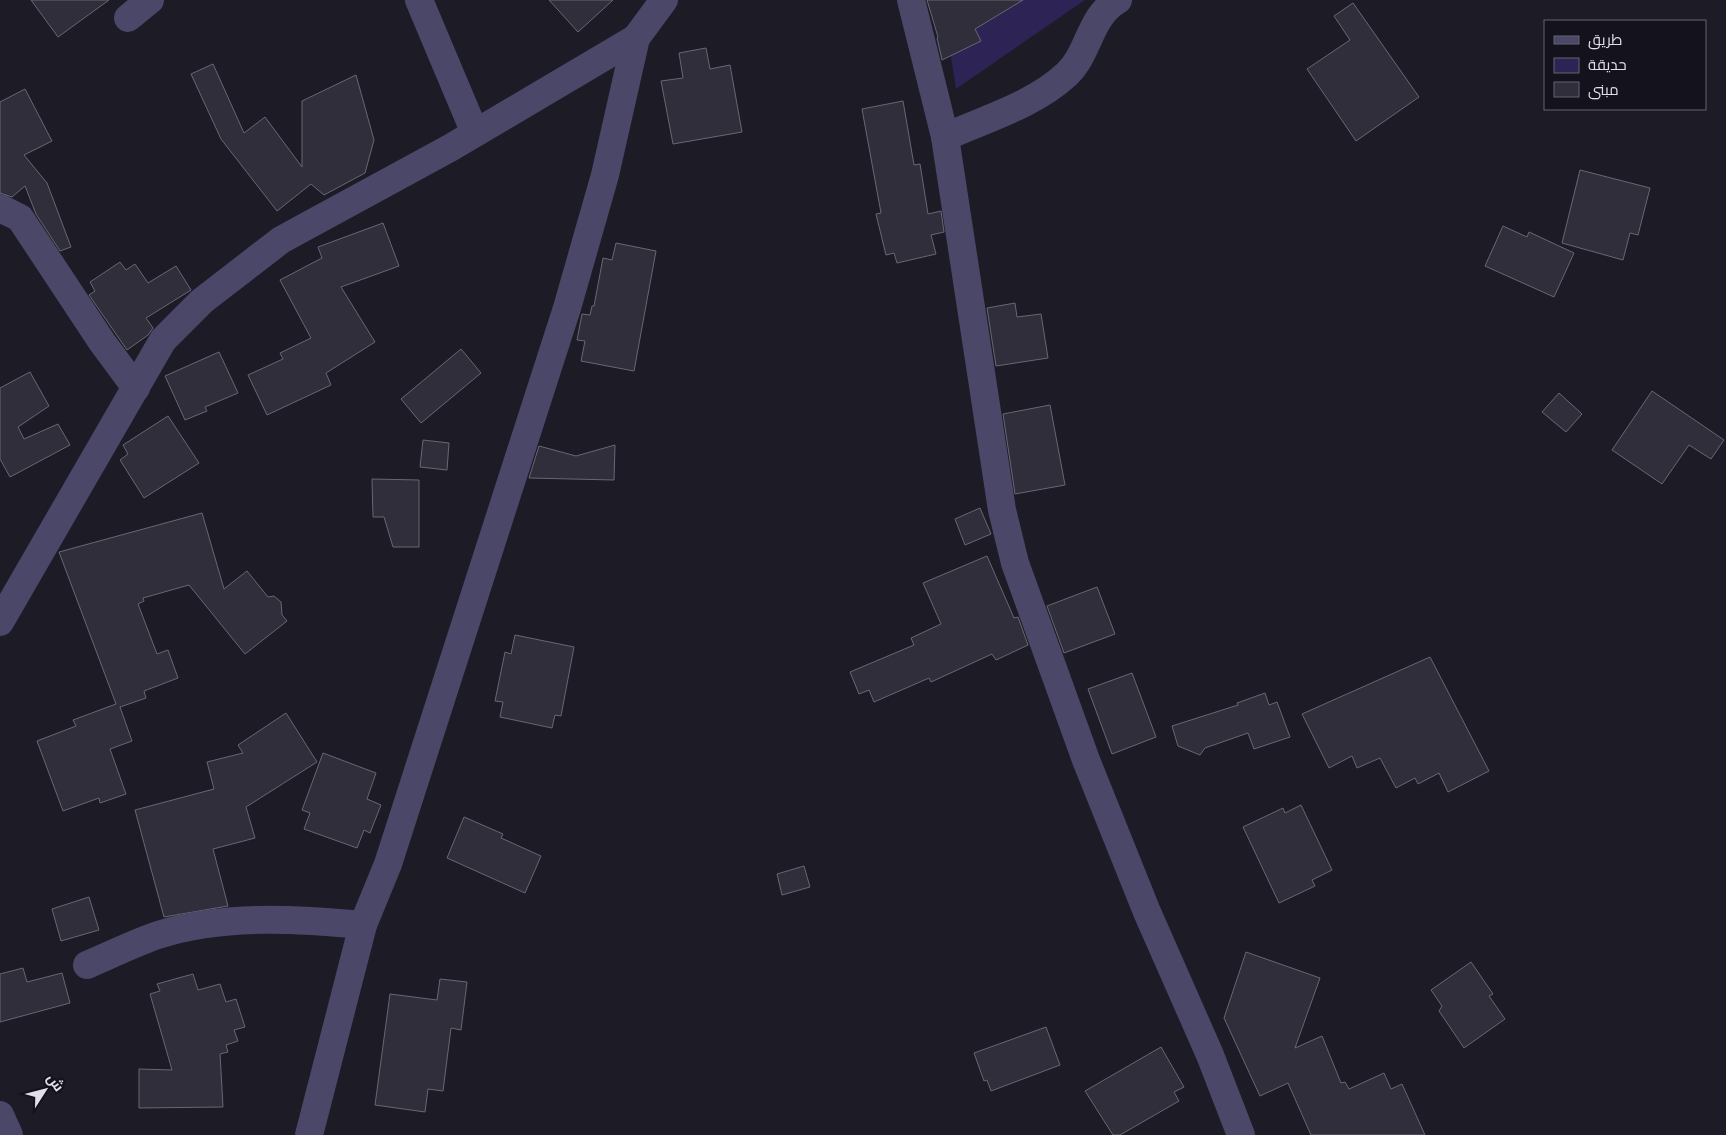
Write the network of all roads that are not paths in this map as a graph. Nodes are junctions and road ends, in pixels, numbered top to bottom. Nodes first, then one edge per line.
1 (150, 0) edge
2 (419, 0) edge
3 (664, 0) edge
4 (911, 0) edge
5 (1118, 0) edge
6 (128, 18) dead end
7 (636, 38) junction
8 (475, 133) junction
9 (945, 137) junction
10 (0, 208) edge
11 (136, 388) junction
12 (0, 622) edge
13 (363, 925) junction
14 (88, 965) dead end
15 (0, 1115) edge
16 (10, 1135) edge
17 (309, 1135) edge
18 (1241, 1135) edge

1 - 6 street
2 - 8 street
3 - 7 street
4 - 9 street
5 - 9 street
7 - 8 street
7 - 13 street
8 - 11 street
9 - 18 street
10 - 11 street
11 - 12 street
13 - 14 street
13 - 17 street
15 - 16 street

